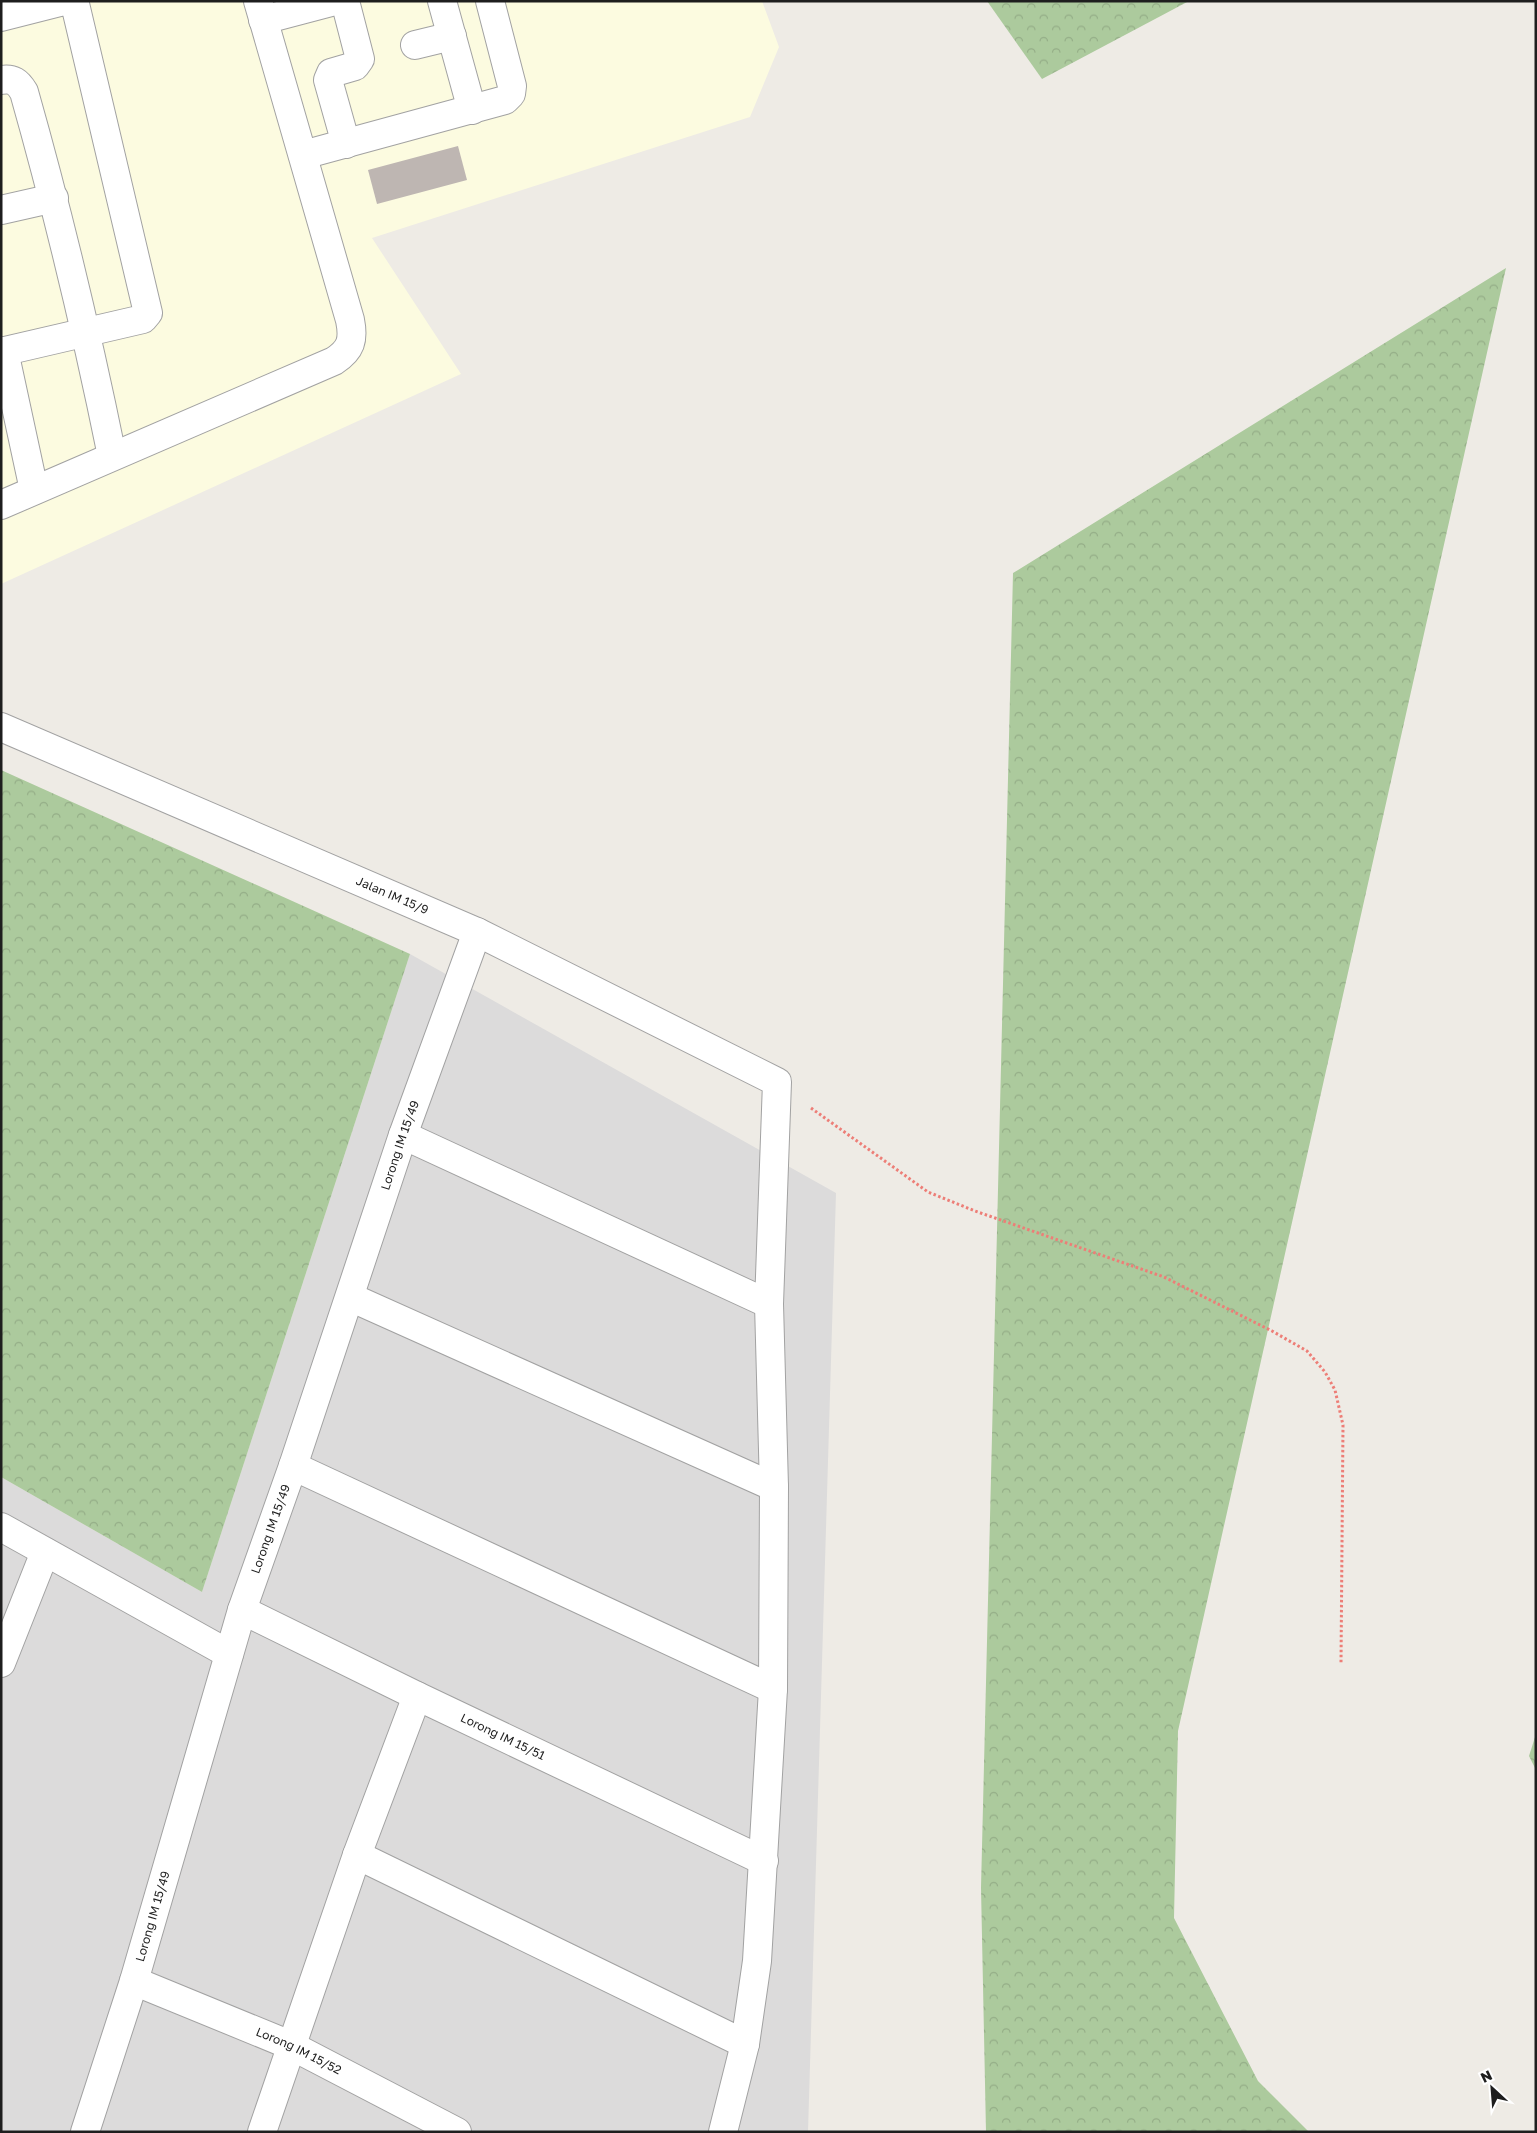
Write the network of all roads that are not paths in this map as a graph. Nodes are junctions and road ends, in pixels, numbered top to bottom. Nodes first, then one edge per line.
1 (335, 1) edge
2 (345, 1) edge
3 (442, 1) edge
4 (490, 1) edge
5 (261, 11) edge
6 (1, 17) edge
7 (452, 36) junction
8 (416, 45) dead end
9 (1, 80) edge
10 (472, 110) junction
11 (346, 144) junction
12 (303, 155) junction
13 (54, 198) junction
14 (1, 210) edge
15 (87, 332) junction
16 (3, 351) edge
17 (112, 456) junction
18 (34, 490) junction
19 (1, 505) edge
20 (1, 727) edge
21 (477, 932) junction
22 (403, 1135) junction
23 (350, 1297) junction
24 (769, 1304) junction
25 (293, 1466) junction
26 (774, 1487) junction
27 (1, 1527) edge
28 (45, 1552) junction
29 (242, 1610) junction
30 (229, 1654) junction
31 (1, 1663) edge
32 (773, 1689) junction
33 (417, 1696) junction
34 (357, 1855) junction
35 (764, 1861) junction
36 (134, 1981) junction
37 (744, 2044) junction
38 (290, 2045) junction
39 (451, 2131) edge
40 (85, 2132) edge
41 (262, 2132) edge
42 (723, 2132) edge

1 - 5 street
2 - 11 street
3 - 7 street
4 - 10 street
5 - 12 street
6 - 15 street
7 - 8 street
7 - 10 street
9 - 13 street
10 - 11 street
11 - 12 street
12 - 17 street
13 - 14 street
13 - 15 street
15 - 16 street
15 - 17 street
16 - 18 street
17 - 18 street
18 - 19 street
20 - 21 street, Jalan IM 15/9
21 - 22 street, Lorong IM 15/49
21 - 24 street, Jalan IM 15/9
22 - 23 street, Lorong IM 15/49
22 - 24 street
23 - 25 street, Lorong IM 15/49
23 - 26 street
24 - 26 street
25 - 29 street, Lorong IM 15/49
25 - 32 street
26 - 32 street
27 - 28 street
28 - 30 street
28 - 31 street
29 - 30 street, Lorong IM 15/49
29 - 33 street, Lorong IM 15/51
30 - 36 street, Lorong IM 15/49
32 - 35 street
33 - 34 street
33 - 35 street, Lorong IM 15/51
34 - 37 street
34 - 38 street
35 - 37 street
36 - 38 street, Lorong IM 15/52
36 - 40 street, Lorong IM 15/49
37 - 42 street
38 - 39 street, Lorong IM 15/52
38 - 41 street

